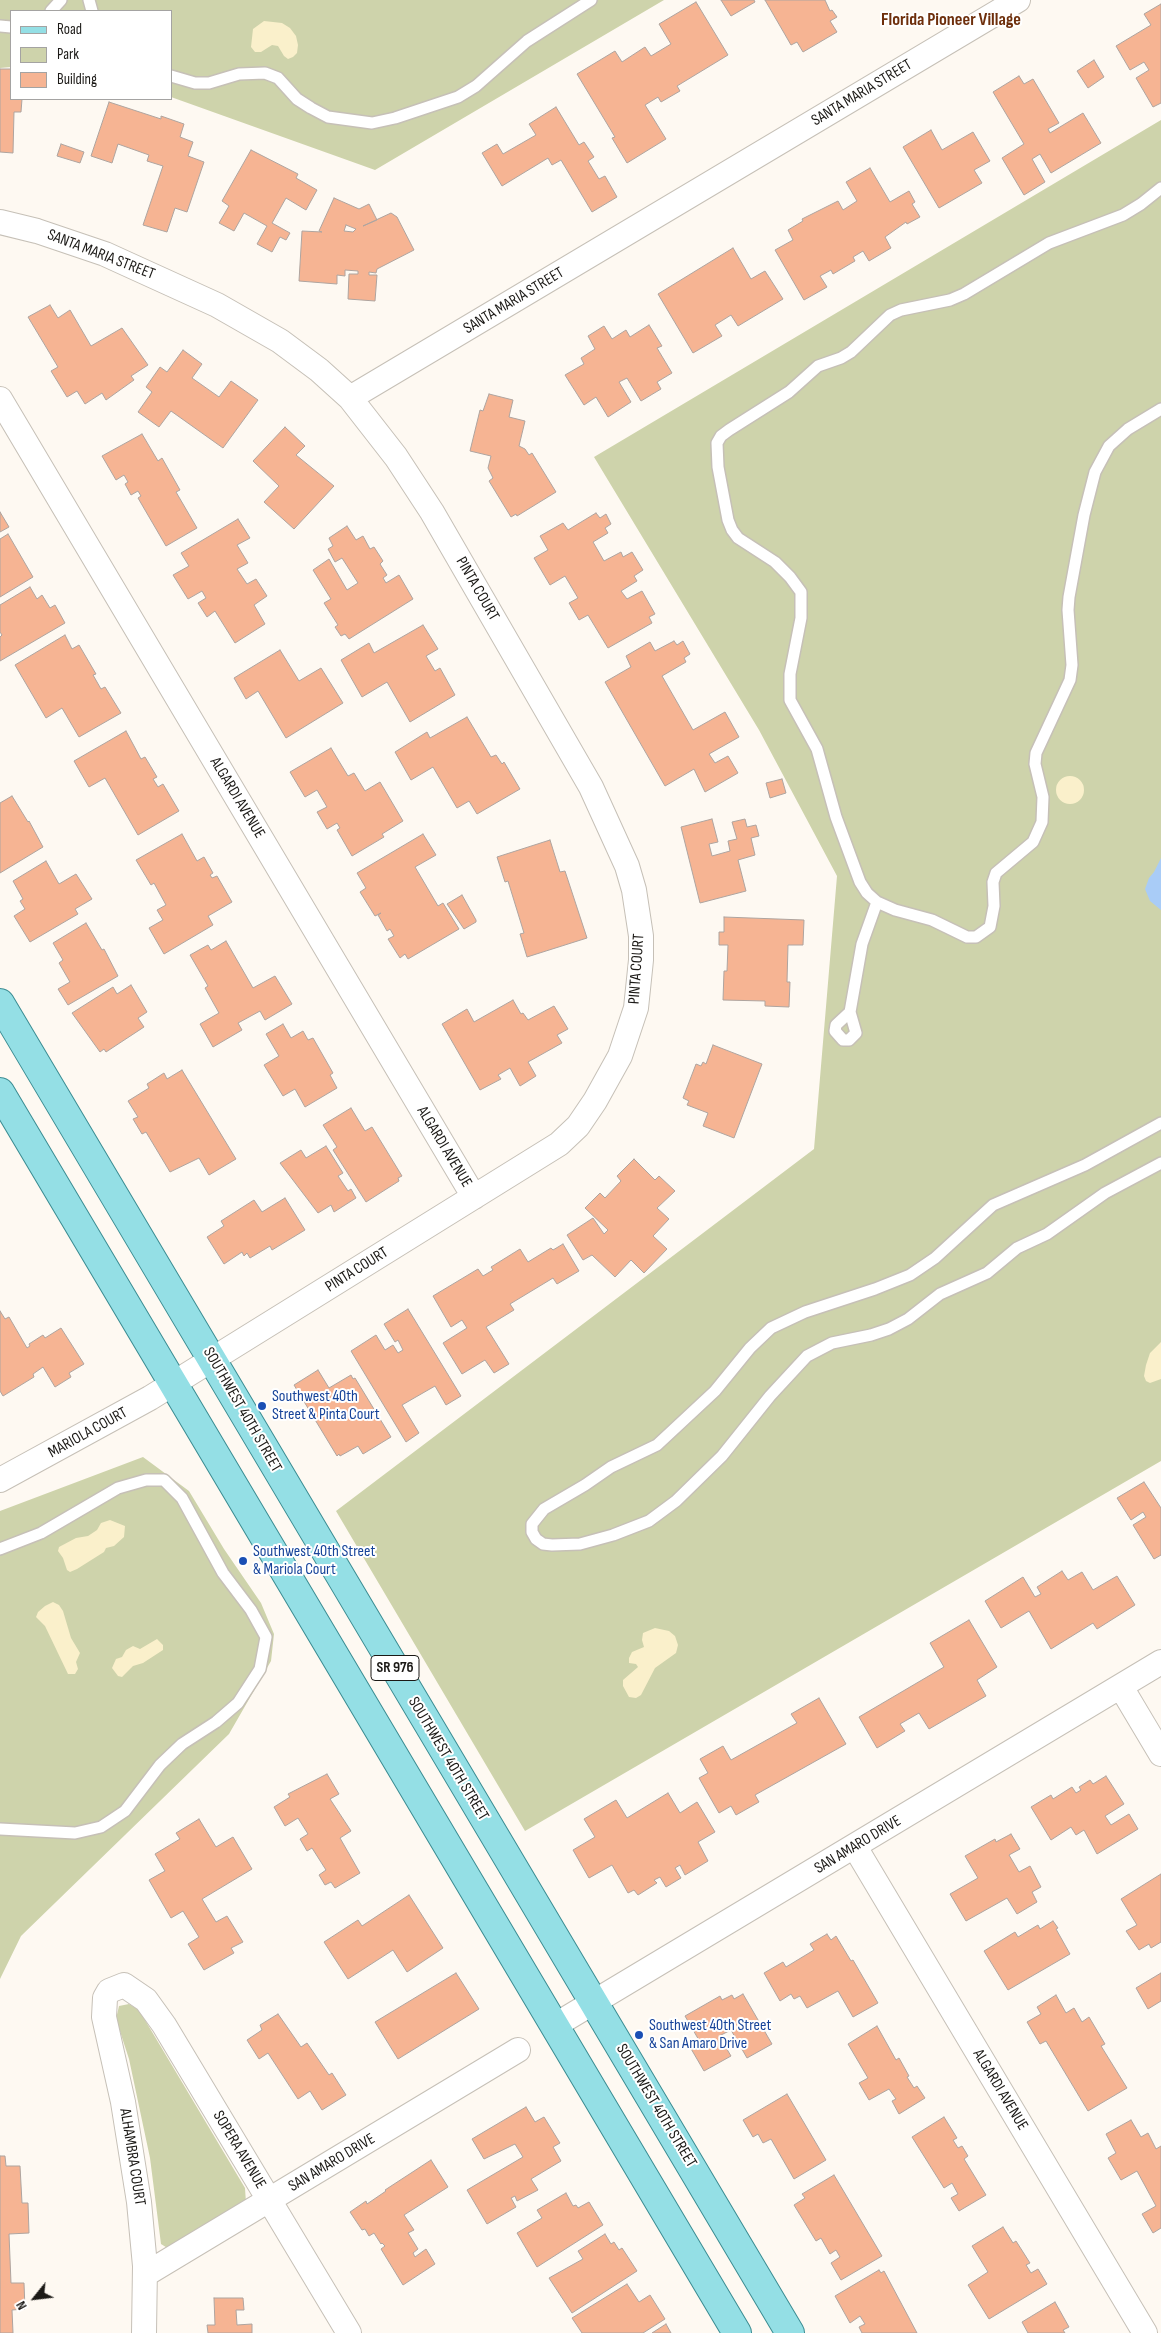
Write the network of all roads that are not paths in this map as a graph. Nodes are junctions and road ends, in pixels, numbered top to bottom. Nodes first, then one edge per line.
1 (60, 0) edge
2 (592, 0) edge
3 (1018, 0) edge
4 (52, 10) edge
5 (172, 76) edge
6 (1161, 188) edge
7 (0, 222) edge
8 (350, 398) junction
9 (0, 399) edge
10 (1161, 409) edge
11 (877, 902) junction
12 (0, 1003) edge
13 (850, 1012) dead end
14 (0, 1092) edge
15 (1161, 1123) edge
16 (1161, 1163) edge
17 (474, 1197) junction
18 (213, 1359) junction
19 (175, 1383) junction
20 (0, 1480) edge
21 (0, 1549) edge
22 (1161, 1662) edge
23 (1121, 1687) junction
24 (1161, 1754) edge
25 (0, 1829) edge
26 (855, 1847) junction
27 (114, 1987) joint
28 (594, 2002) junction
29 (554, 2026) junction
30 (518, 2050) dead end
31 (270, 2200) junction
32 (146, 2274) junction
33 (144, 2333) edge
34 (349, 2333) edge
35 (737, 2333) edge
36 (790, 2333) edge
37 (1145, 2333) edge

1 - 4 lane
2 - 5 lane
3 - 8 street, SANTA MARIA STREET
6 - 11 lane
7 - 8 street, SANTA MARIA STREET
8 - 17 street, PINTA COURT
9 - 17 street, ALGARDI AVENUE
10 - 11 lane
11 - 13 lane
12 - 18 main road, SOUTHWEST 40TH STREET / SR 976
14 - 19 main road, SR 976
15 - 16 lane
17 - 18 street, PINTA COURT
18 - 19 street, PINTA COURT
18 - 28 main road, SOUTHWEST 40TH STREET / SR 976
19 - 20 street, MARIOLA COURT
19 - 29 main road, SR 976
21 - 25 lane
22 - 23 street, SAN AMARO DRIVE
23 - 24 street
23 - 26 street, SAN AMARO DRIVE
26 - 28 street, SAN AMARO DRIVE
26 - 37 street, ALGARDI AVENUE
27 - 31 street, SOPERA AVENUE
27 - 32 street, ALHAMBRA COURT
28 - 29 street, SAN AMARO DRIVE
28 - 36 main road, SOUTHWEST 40TH STREET / SR 976
29 - 35 main road, SR 976
30 - 31 street, SAN AMARO DRIVE
31 - 32 street, SAN AMARO DRIVE
31 - 34 street, SOPERA AVENUE
32 - 33 street, ALHAMBRA COURT

